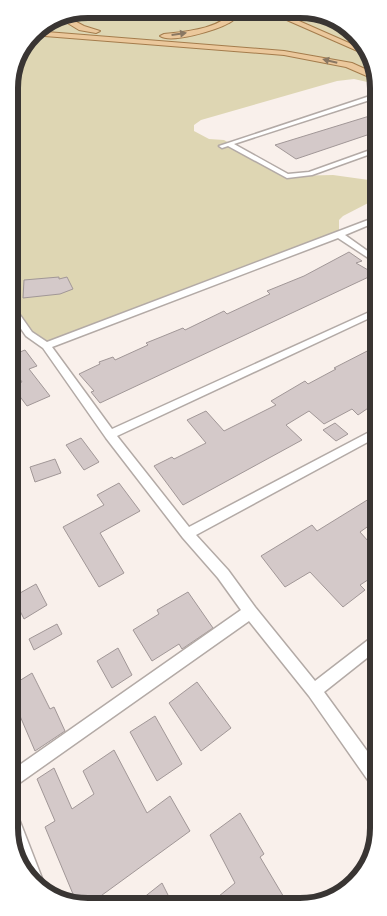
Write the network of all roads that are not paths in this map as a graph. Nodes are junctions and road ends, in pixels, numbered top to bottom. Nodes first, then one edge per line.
1 (230, 18) edge
2 (286, 18) edge
3 (306, 19) edge
4 (69, 21) edge
5 (43, 34) edge
6 (347, 37) edge
7 (358, 50) edge
8 (368, 74) edge
9 (370, 98) edge
10 (370, 152) edge
11 (370, 222) edge
12 (340, 235) junction
13 (370, 257) edge
14 (370, 315) edge
15 (18, 318) edge
16 (46, 346) junction
17 (110, 435) junction
18 (370, 436) edge
19 (187, 534) junction
20 (250, 612) junction
21 (369, 649) edge
22 (314, 691) junction
23 (369, 768) edge
24 (18, 777) edge
25 (18, 839) edge
26 (28, 865) edge

4 -> 1 main road
2 - 7 main road
3 - 6 main road
8 -> 5 main road
9 - 10 street
11 - 12 street
12 - 13 street
12 - 16 street
14 - 17 street
15 - 16 street
16 - 17 street
17 - 19 street
18 - 19 street
19 - 20 street
20 - 22 street
20 - 24 street
21 - 22 street
22 - 23 street
25 - 26 street

